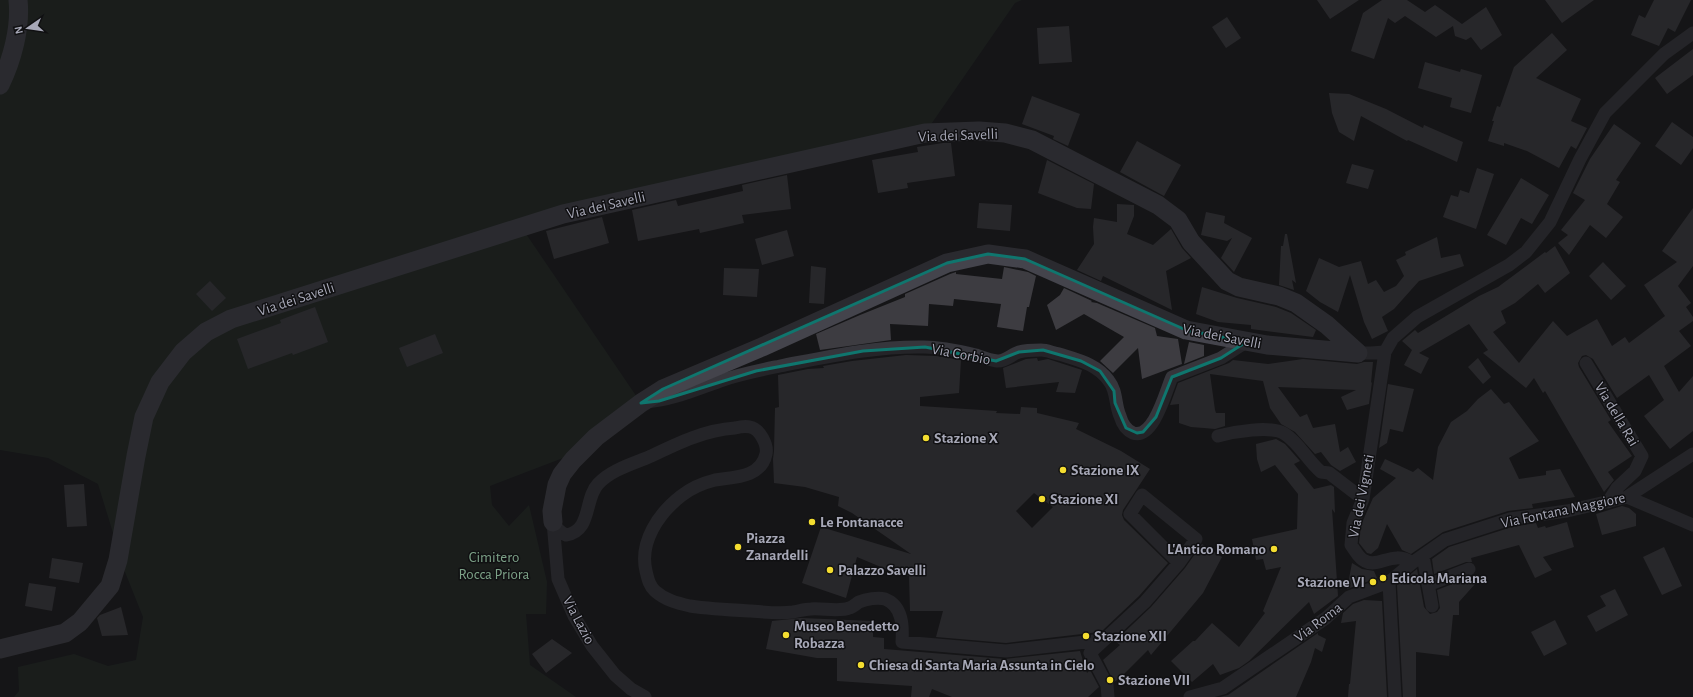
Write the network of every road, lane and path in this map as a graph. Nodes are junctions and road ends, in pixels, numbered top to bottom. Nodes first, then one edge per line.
1 (18, 0) edge
2 (1693, 34) edge
3 (0, 85) edge
4 (1246, 342) junction
5 (1385, 352) junction
6 (1358, 353) junction
7 (1586, 363) dead end
8 (641, 403) junction
9 (1218, 436) dead end
10 (1691, 459) edge
11 (1627, 497) junction
12 (1363, 498) junction
13 (1608, 502) junction
14 (553, 522) junction
15 (1693, 526) edge
16 (1423, 556) junction
17 (1180, 563) junction
18 (1412, 563) junction
19 (1469, 570) dead end
20 (1389, 582) junction
21 (1428, 585) junction
22 (1432, 606) dead end
23 (1104, 640) junction
24 (0, 649) edge
25 (1107, 691) edge
26 (645, 697) edge
27 (1190, 697) edge
28 (1395, 697) edge

1 - 3 street
2 - 5 street
4 - 6 street, Via dei Savelli
4 - 8 street, Via dei Savelli
4 - 8 street, Via Corbio
5 - 6 street, Via dei Savelli
5 - 12 street, Via dei Vigneti
6 - 24 street, Via dei Savelli
7 - 13 street, Via della Rai
8 - 14 street, Via dei Savelli
9 - 12 street
10 - 11 street, Via Fontana Maggiore
11 - 13 street, Via Fontana Maggiore
11 - 15 street
12 - 18 street, Via dei Vigneti
13 - 16 street, Via Fontana Maggiore
14 - 23 street
14 - 26 street, Via Lazio
16 - 18 street, Via Fontana Maggiore
16 - 21 street
17 - 17 street
17 - 23 street
18 - 20 street, Via Fontana Maggiore
19 - 21 street
20 - 27 street, Via Roma
20 - 28 street
21 - 22 street
23 - 25 street

